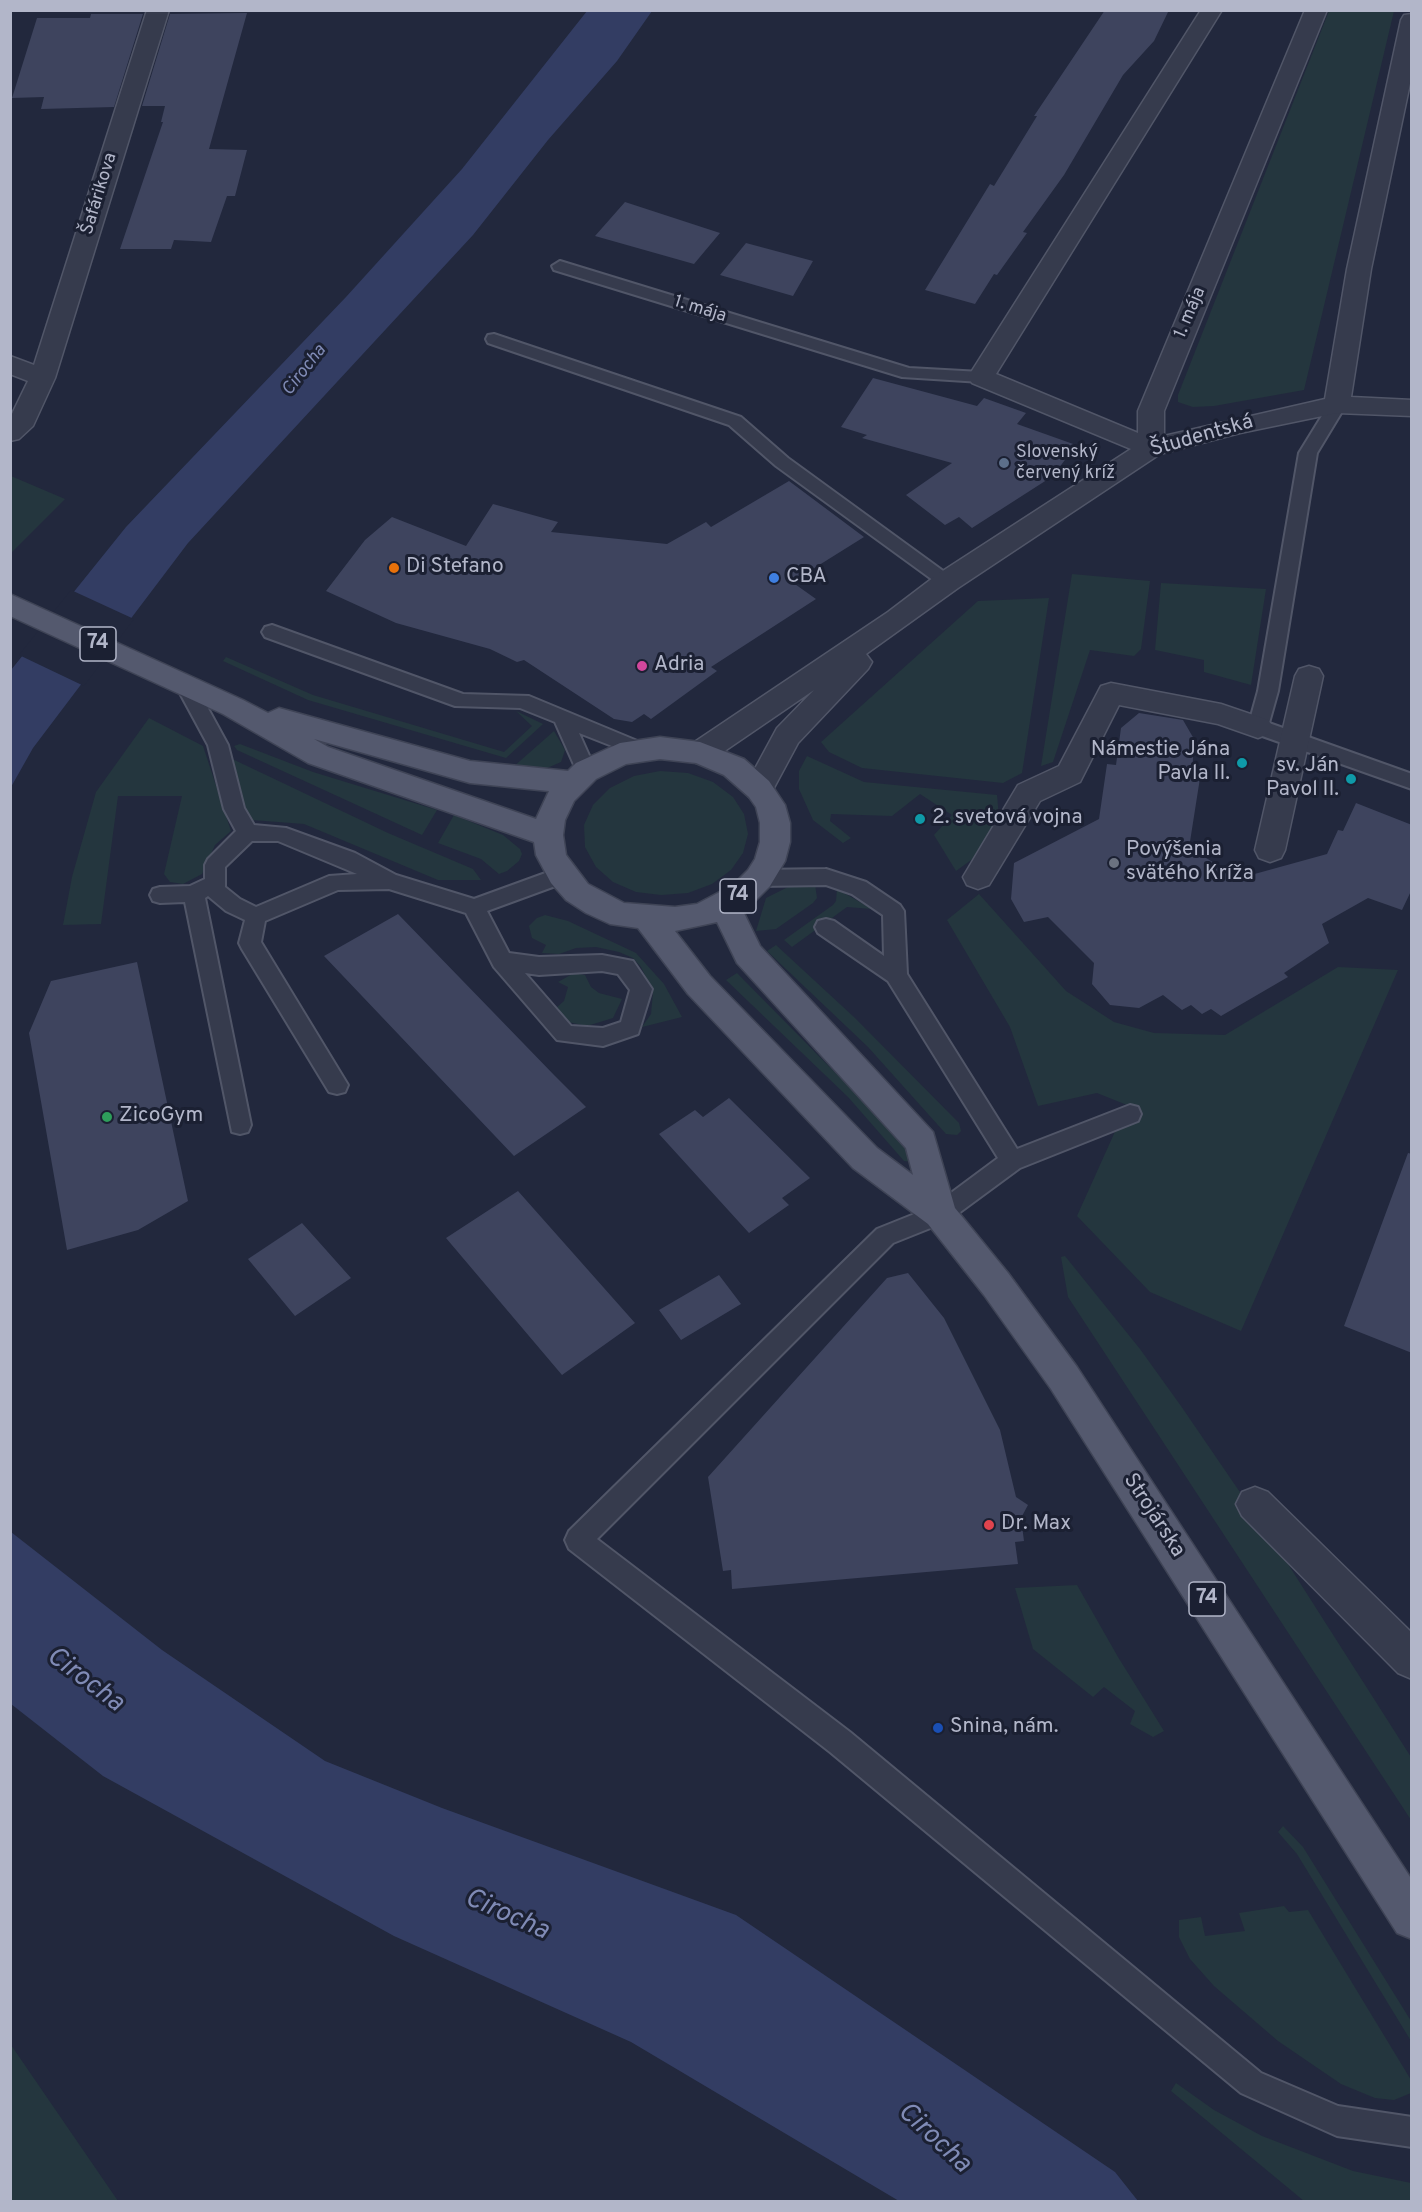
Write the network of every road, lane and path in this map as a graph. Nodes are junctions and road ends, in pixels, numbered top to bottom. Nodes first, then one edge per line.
1 (158, 10) edge
2 (1212, 10) edge
3 (1316, 10) edge
4 (1412, 20) edge
5 (560, 266) dead end
6 (494, 339) dead end
7 (10, 364) edge
8 (981, 377) junction
9 (42, 378) junction
10 (1337, 405) junction
11 (1412, 408) edge
12 (10, 433) edge
13 (1151, 448) junction
14 (948, 581) junction
15 (10, 604) edge
16 (898, 619) junction
17 (272, 632) dead end
18 (1309, 676) dead end
19 (185, 684) junction
20 (233, 706) junction
21 (562, 717) junction
22 (1258, 728) junction
23 (1294, 740) junction
24 (640, 750) junction
25 (700, 753) junction
26 (579, 777) junction
27 (1412, 782) edge
28 (759, 789) junction
29 (248, 833) junction
30 (548, 835) junction
31 (1270, 850) dead end
32 (561, 875) junction
33 (978, 877) dead end
34 (759, 878) junction
35 (389, 881) junction
36 (215, 882) junction
37 (194, 894) junction
38 (160, 895) dead end
39 (724, 905) junction
40 (474, 907) junction
41 (256, 916) junction
42 (648, 919) junction
43 (826, 927) dead end
44 (502, 961) junction
45 (896, 975) junction
46 (337, 1085) dead end
47 (1130, 1114) dead end
48 (240, 1125) dead end
49 (1012, 1161) junction
50 (940, 1215) junction
51 (1255, 1504) dead end
52 (1412, 1659) edge
53 (1412, 1918) edge
54 (1412, 2132) edge

1 - 9 street, Šafárikova
2 - 8 street
3 - 13 street, 1. mája
4 - 10 street
5 - 8 lane, 1. mája
6 - 14 lane
7 - 9 street
8 - 13 street, 1. mája
9 - 12 street, Šafárikova
10 - 11 street, Študentská
10 - 13 street, Študentská
10 - 22 lane
13 - 14 street, Študentská
14 - 16 street, Študentská
15 - 19 main road, 74
16 - 25 street
16 - 28 street
17 - 21 lane
18 - 23 street
19 - 20 main road, 74
19 - 29 lane
20 - 26 main road, 74
20 - 30 main road, 74
21 - 24 lane
21 - 26 lane
22 - 23 lane
22 - 33 street
23 - 27 lane
23 - 31 street
24 - 25 main road, 74
24 - 26 main road, 74
25 - 28 main road, 74
26 - 30 main road, 74
28 - 34 main road, 74
29 - 35 lane
29 - 36 lane
30 - 32 main road, 74
32 - 40 lane
32 - 42 main road, 74
34 - 39 main road, 74
34 - 45 lane
35 - 40 lane
35 - 41 lane
36 - 37 lane
36 - 41 lane
37 - 38 lane
37 - 48 lane
39 - 42 main road, 74
39 - 50 main road, 74
40 - 44 lane
41 - 46 lane
42 - 50 main road, 74
43 - 45 lane
44 - 44 lane
45 - 49 lane
47 - 49 lane
49 - 50 lane
50 - 53 main road, Strojárska / 74
50 - 54 lane
51 - 52 street

